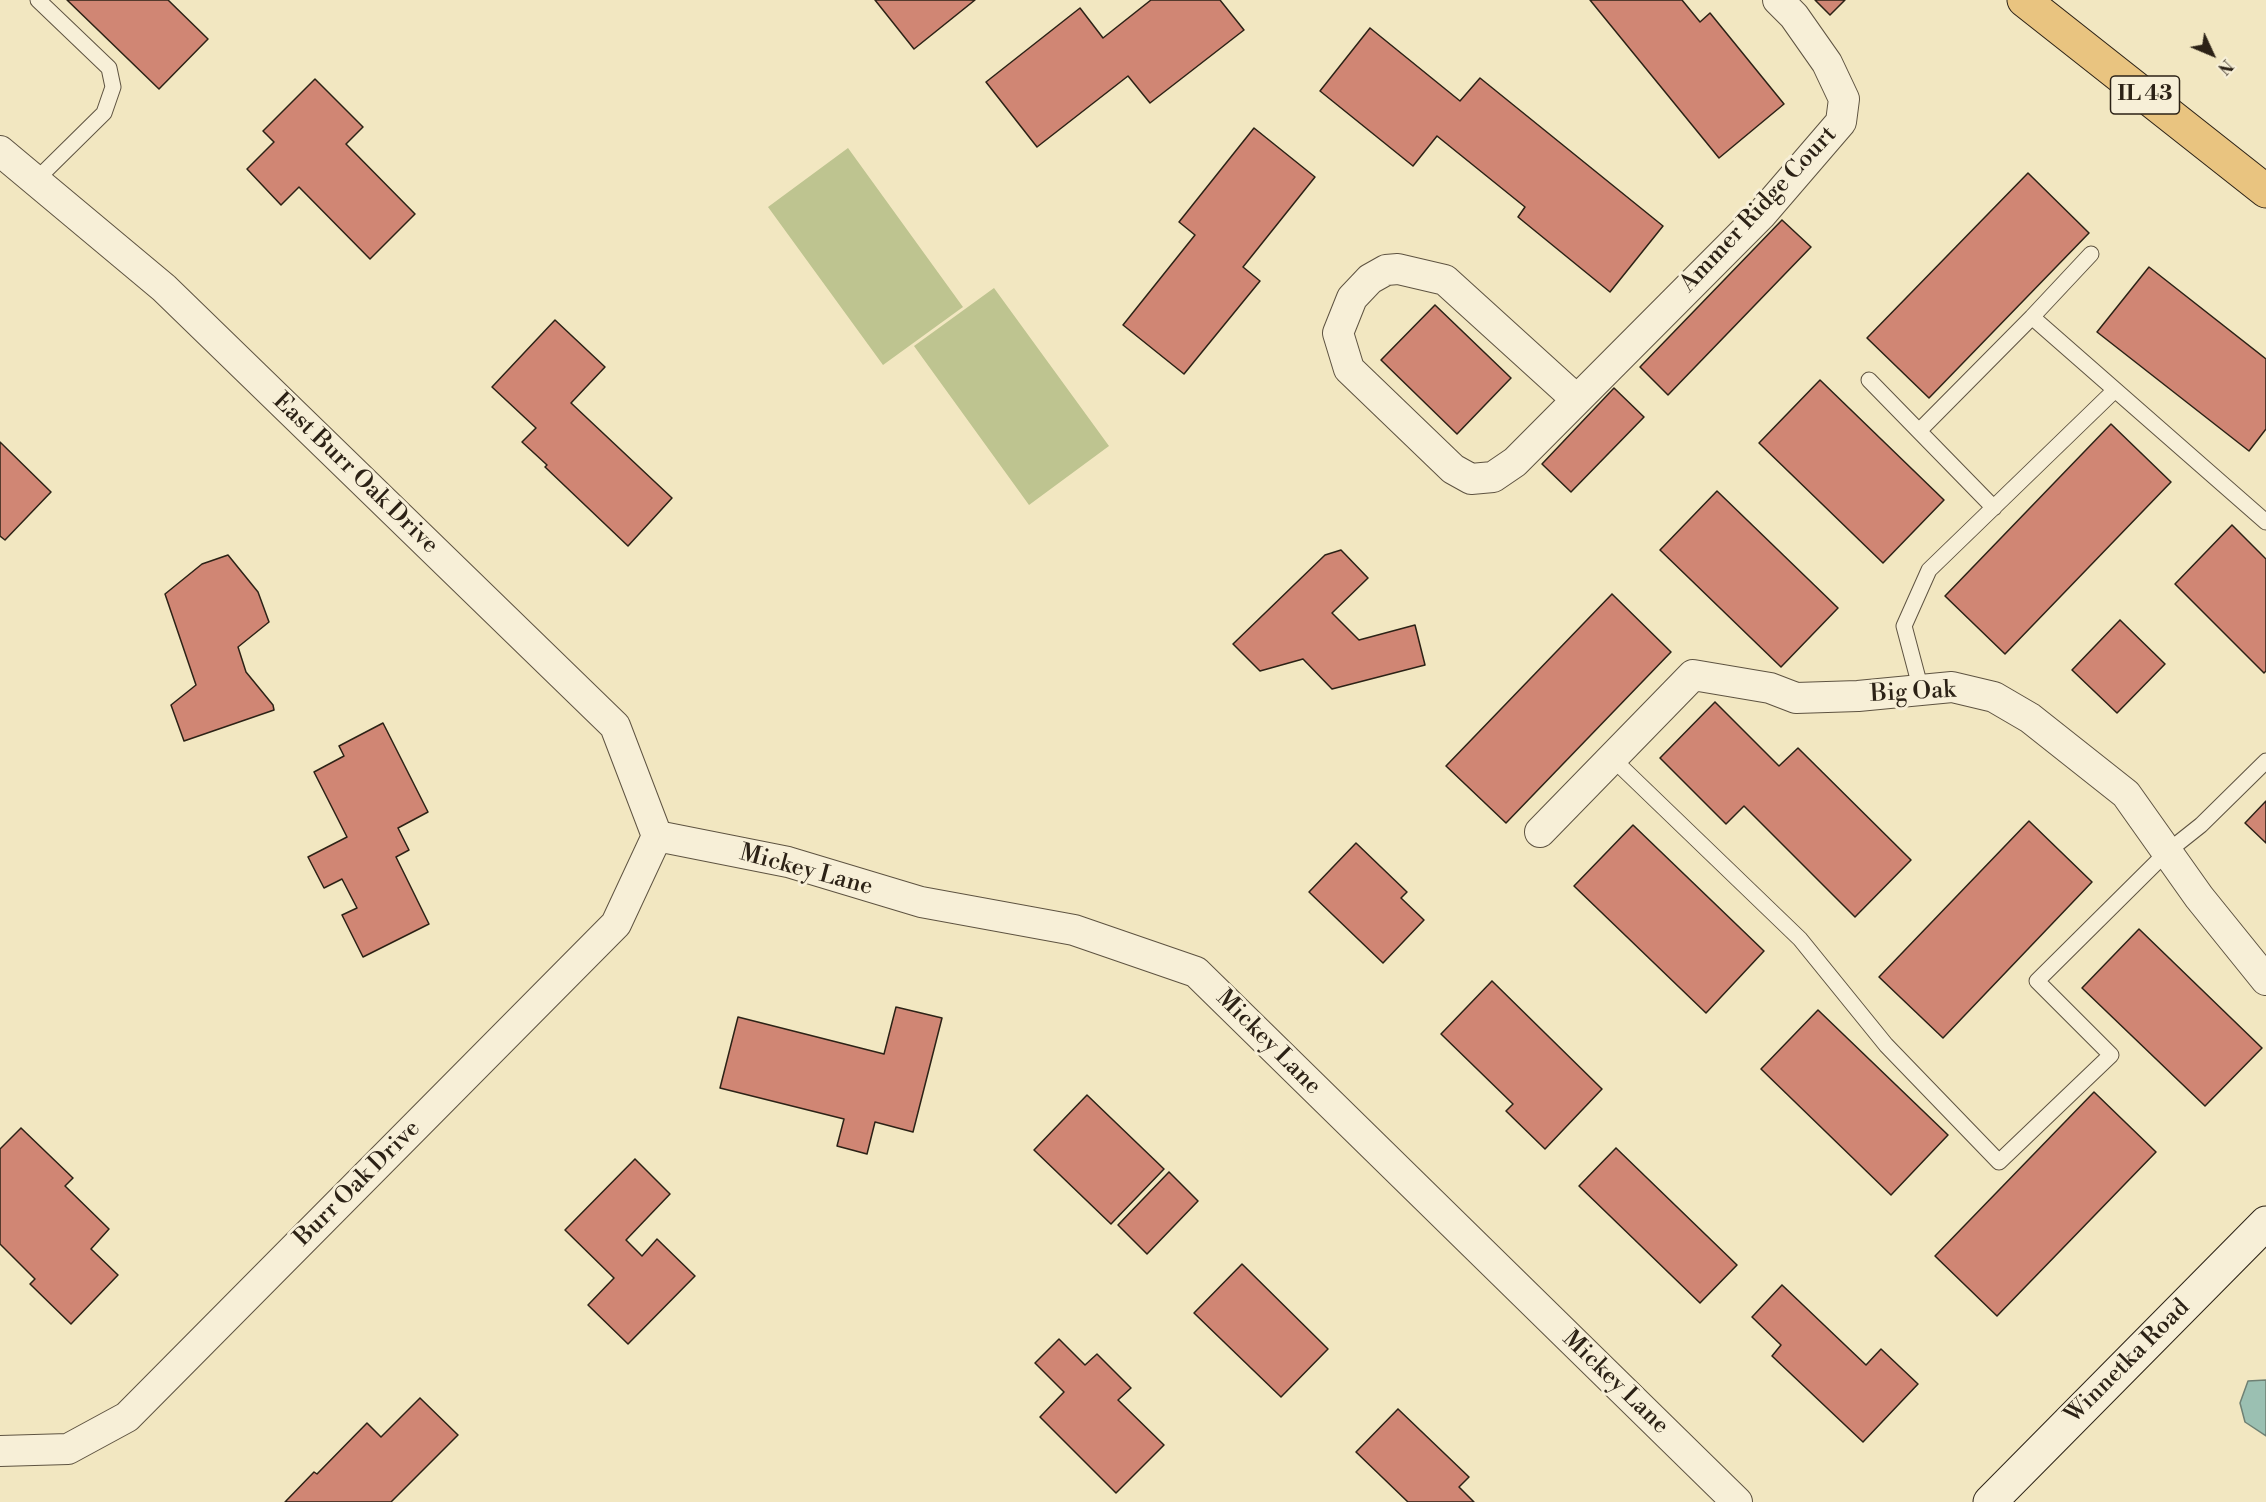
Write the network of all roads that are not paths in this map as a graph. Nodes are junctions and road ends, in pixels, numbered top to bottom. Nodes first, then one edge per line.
1 (38, 0) edge
2 (1778, 0) edge
3 (2024, 0) edge
4 (0, 151) edge
5 (34, 182) junction
6 (2266, 191) edge
7 (2091, 254) dead end
8 (2032, 317) junction
9 (1869, 380) dead end
10 (2115, 390) junction
11 (1576, 399) junction
12 (1919, 431) junction
13 (1994, 508) junction
14 (2266, 522) edge
15 (1921, 690) junction
16 (1612, 758) junction
17 (2266, 761) edge
18 (1540, 832) dead end
19 (657, 836) junction
20 (2167, 852) junction
21 (2266, 980) edge
22 (2266, 1223) edge
23 (0, 1451) edge
24 (1737, 1502) edge
25 (1990, 1502) edge

1 - 5 lane
2 - 11 street, Ammer Ridge Court
3 - 6 main road, IL 43
4 - 5 street, East Burr Oak Drive
5 - 19 street, East Burr Oak Drive
7 - 8 lane
8 - 10 lane
8 - 12 lane
9 - 12 lane
10 - 13 lane
10 - 14 lane
11 - 11 street, Ammer Ridge Court
12 - 13 lane
13 - 15 lane
15 - 16 street, Big Oak
15 - 20 street, Big Oak
16 - 18 street, Big Oak
16 - 20 lane
17 - 20 lane
19 - 23 street, Burr Oak Drive
19 - 24 street, Mickey Lane
20 - 21 street, Big Oak
22 - 25 street, Winnetka Road

